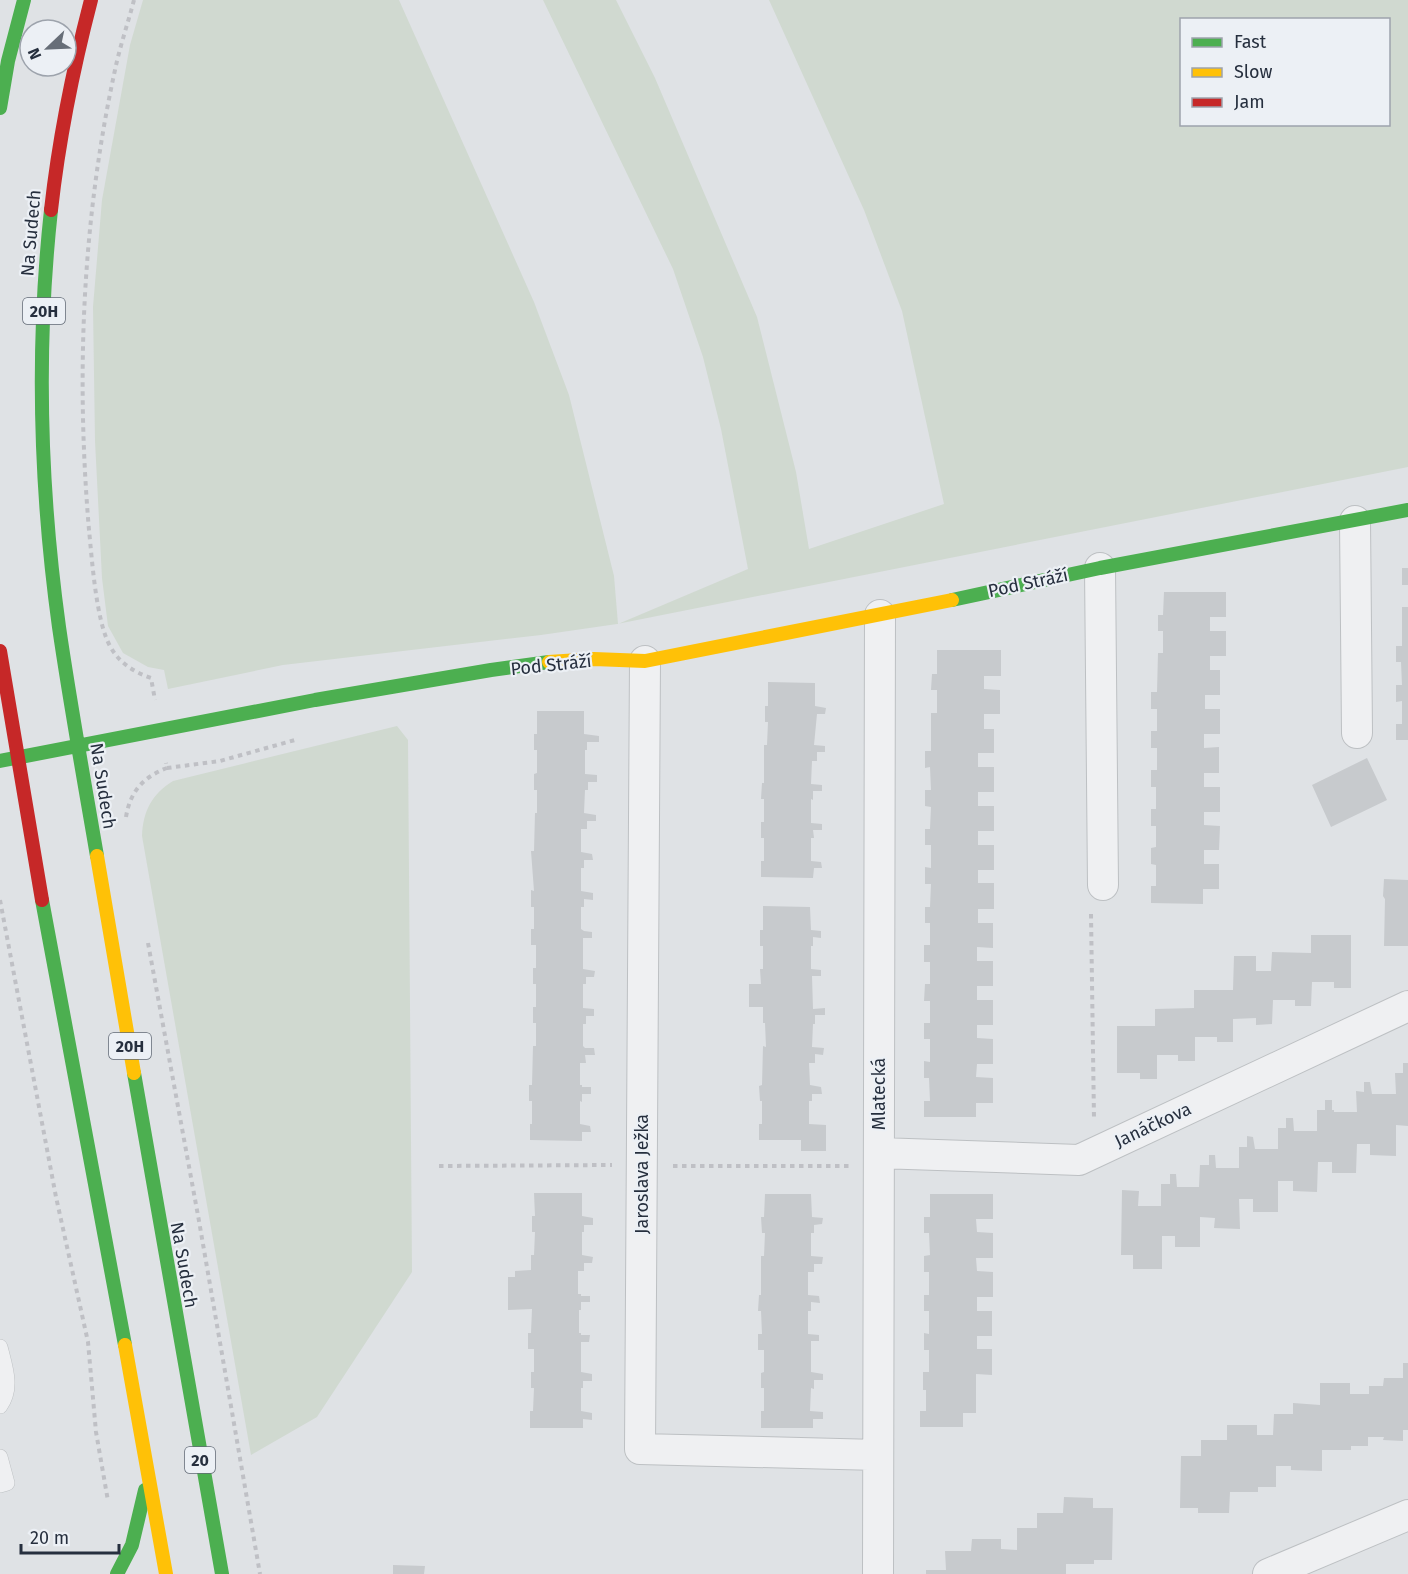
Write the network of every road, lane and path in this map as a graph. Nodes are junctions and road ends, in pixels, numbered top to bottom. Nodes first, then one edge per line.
1 (24, 0) edge
2 (91, 0) edge
3 (134, 0) edge
4 (0, 108) edge
5 (1408, 510) edge
6 (1355, 521) junction
7 (1100, 568) junction
8 (880, 615) junction
9 (0, 651) edge
10 (645, 661) junction
11 (160, 731) junction
12 (1357, 734) dead end
13 (296, 740) dead end
14 (78, 748) junction
15 (17, 758) junction
16 (0, 761) edge
17 (167, 768) junction
18 (126, 818) dead end
19 (1103, 885) dead end
20 (0, 900) edge
21 (148, 942) dead end
22 (1408, 1006) edge
23 (879, 1153) junction
24 (180, 1345) joint
25 (0, 1347) edge
26 (0, 1406) edge
27 (878, 1455) junction
28 (0, 1457) edge
29 (148, 1470) junction
30 (0, 1485) edge
31 (109, 1505) dead end
32 (1408, 1515) edge
33 (117, 1574) edge
34 (166, 1574) edge
35 (222, 1574) edge
36 (260, 1574) edge
37 (878, 1574) edge
38 (1268, 1574) edge

1 - 4 main road
2 - 14 main road, Na Sudech / 20H
3 - 11 path
5 - 6 main road, Pod Stráží
6 - 7 main road, Pod Stráží
6 - 12 street
7 - 8 main road, Pod Stráží
7 - 19 street
8 - 10 main road, Pod Stráží
8 - 23 street, Mlatecká
9 - 15 main road
10 - 11 main road, Pod Stráží
10 - 27 street, Jaroslava Ježka
11 - 14 main road, Pod Stráží
11 - 17 path
13 - 17 path
14 - 15 main road, Pod Stráží
14 - 24 main road, Na Sudech / 20H
15 - 16 main road, Pod Stráží
15 - 29 main road
17 - 18 path
20 - 31 path
21 - 36 path
22 - 23 street, Janáčkova
23 - 27 street, Mlatecká
24 - 35 main road, Na Sudech / 20
25 - 26 lane
27 - 37 street, Mlatecká
28 - 30 lane
29 - 33 main road
29 - 34 main road
32 - 38 street

